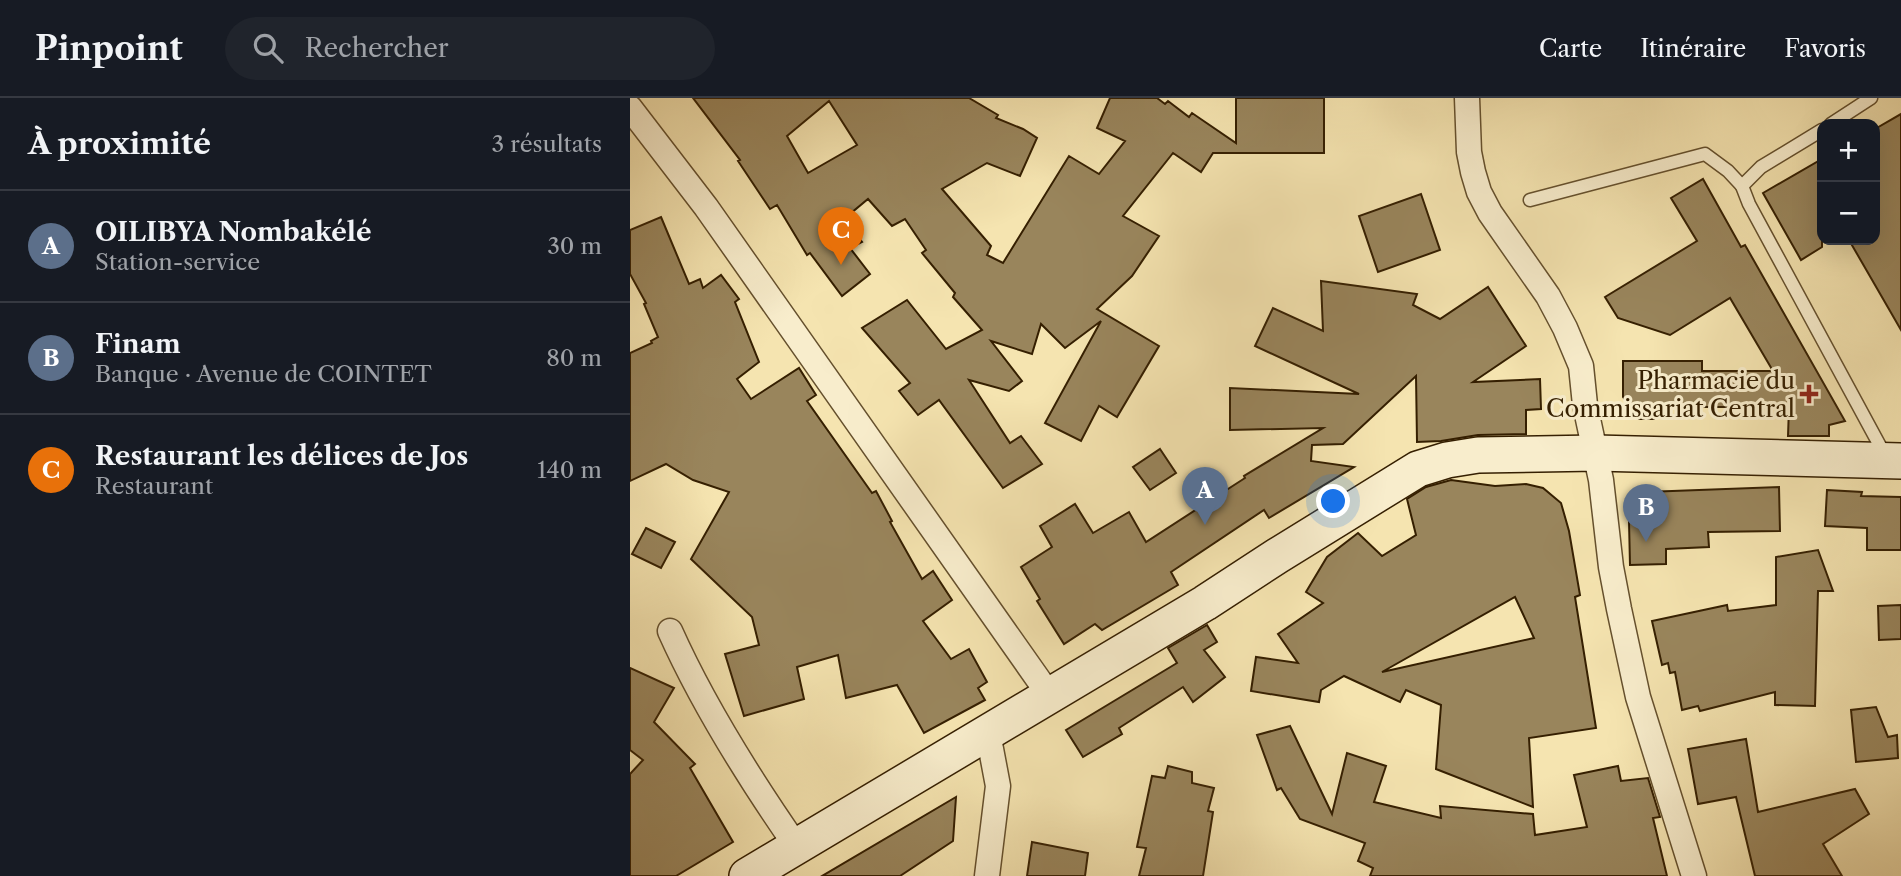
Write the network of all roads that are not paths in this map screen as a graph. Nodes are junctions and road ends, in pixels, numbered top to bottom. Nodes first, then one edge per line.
1 (1466, 98) edge
2 (1871, 98) edge
3 (630, 108) edge
4 (1839, 119) edge
5 (1817, 133) edge
6 (1742, 186) junction
7 (1530, 200) dead end
8 (1596, 453) junction
9 (1895, 461) edge
10 (670, 631) dead end
11 (1050, 696) junction
12 (988, 733) junction
13 (797, 847) junction
14 (747, 876) edge
15 (987, 876) edge
16 (1694, 876) edge

1 - 8 street
2 - 4 lane
3 - 11 street
5 - 6 lane
6 - 7 lane
6 - 9 lane
8 - 9 main road
8 - 11 main road
8 - 16 street
10 - 13 street
11 - 12 main road
12 - 13 main road
12 - 15 street
13 - 14 main road

